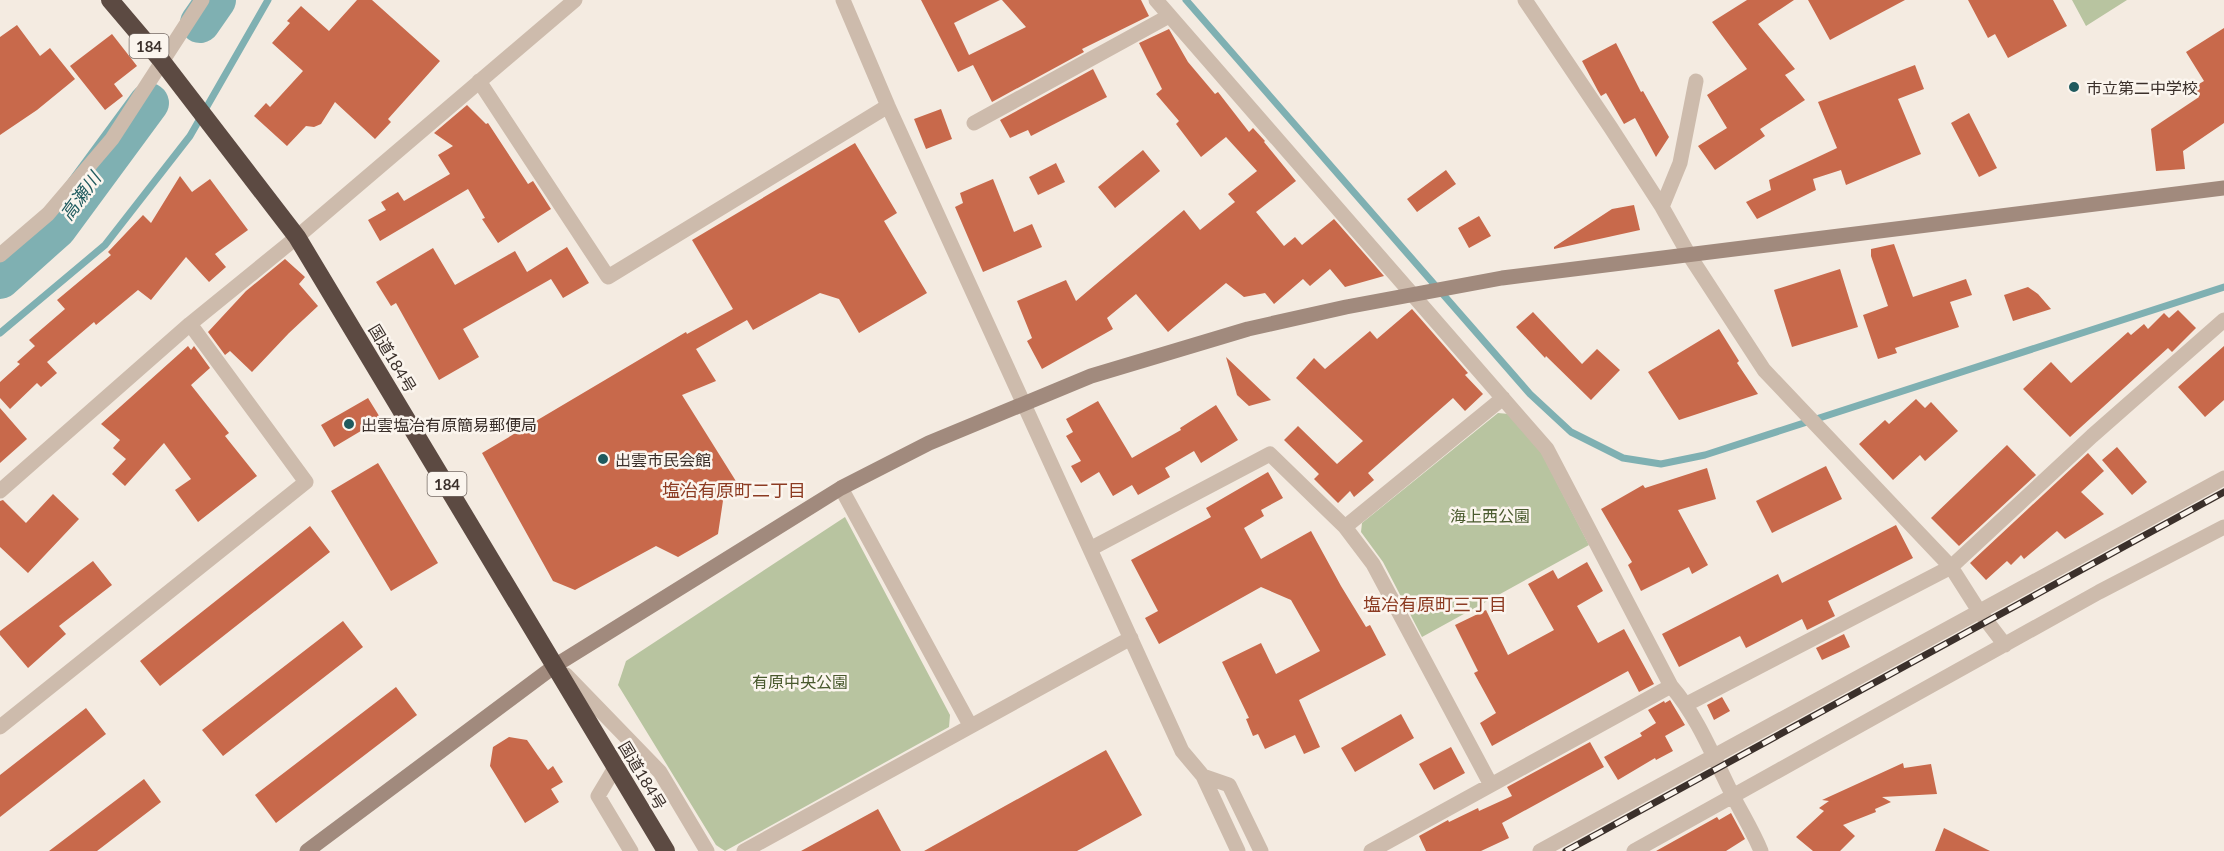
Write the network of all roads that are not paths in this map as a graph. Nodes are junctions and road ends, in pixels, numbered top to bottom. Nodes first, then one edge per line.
1 (110, 0) edge
2 (202, 0) edge
3 (575, 0) edge
4 (843, 0) edge
5 (1156, 0) edge
6 (1525, 0) edge
7 (1169, 16) junction
8 (161, 60) junction
9 (479, 81) junction
10 (1696, 81) dead end
11 (888, 106) junction
12 (974, 123) dead end
13 (2224, 189) edge
14 (1662, 207) junction
15 (297, 237) junction
16 (0, 255) edge
17 (1689, 255) junction
18 (1413, 294) junction
19 (2224, 320) edge
20 (190, 324) junction
21 (1503, 398) junction
22 (1024, 403) junction
23 (2224, 478) edge
24 (841, 488) junction
25 (0, 491) edge
26 (1345, 527) junction
27 (2224, 527) edge
28 (1090, 549) junction
29 (1951, 567) junction
30 (1979, 611) junction
31 (1131, 638) junction
32 (2005, 645) junction
33 (556, 665) junction
34 (1671, 686) junction
35 (1687, 704) junction
36 (970, 725) junction
37 (0, 727) edge
38 (1713, 756) junction
39 (616, 766) junction
40 (1203, 776) junction
41 (1491, 785) junction
42 (1733, 797) junction
43 (307, 851) edge
44 (631, 851) edge
45 (666, 851) edge
46 (707, 851) edge
47 (744, 851) edge
48 (1238, 851) edge
49 (1261, 851) edge
50 (1371, 851) edge
51 (1540, 851) edge
52 (1634, 851) edge
53 (1761, 851) edge

1 - 8 highway, 国道184号 / 184
2 - 8 street
3 - 9 street
4 - 11 street
5 - 7 street
6 - 14 street
7 - 12 street
7 - 18 street
8 - 15 highway, 国道184号 / 184
8 - 16 street
9 - 11 street
9 - 15 street
10 - 14 street
11 - 22 street
13 - 17 street
14 - 17 street
15 - 20 street
15 - 33 highway, 国道184号 / 184
17 - 18 street
17 - 29 street
18 - 21 street
18 - 22 street
19 - 29 street
20 - 25 street
20 - 37 street
21 - 26 street
21 - 34 street
22 - 24 street
22 - 28 street
23 - 30 street
24 - 33 street
24 - 36 street
26 - 28 street
26 - 41 street
27 - 32 street
28 - 31 street
29 - 30 street
29 - 35 street
30 - 32 street
30 - 38 street
31 - 36 street
31 - 40 street
32 - 42 street
33 - 39 highway, 国道184号 / 184
33 - 43 street
33 - 46 street
34 - 35 street
34 - 41 street
35 - 38 street
36 - 47 street
38 - 42 street
38 - 51 street
39 - 44 street
39 - 45 highway, 国道184号 / 184
40 - 48 street
40 - 49 street
41 - 50 street
42 - 52 street
42 - 53 street

